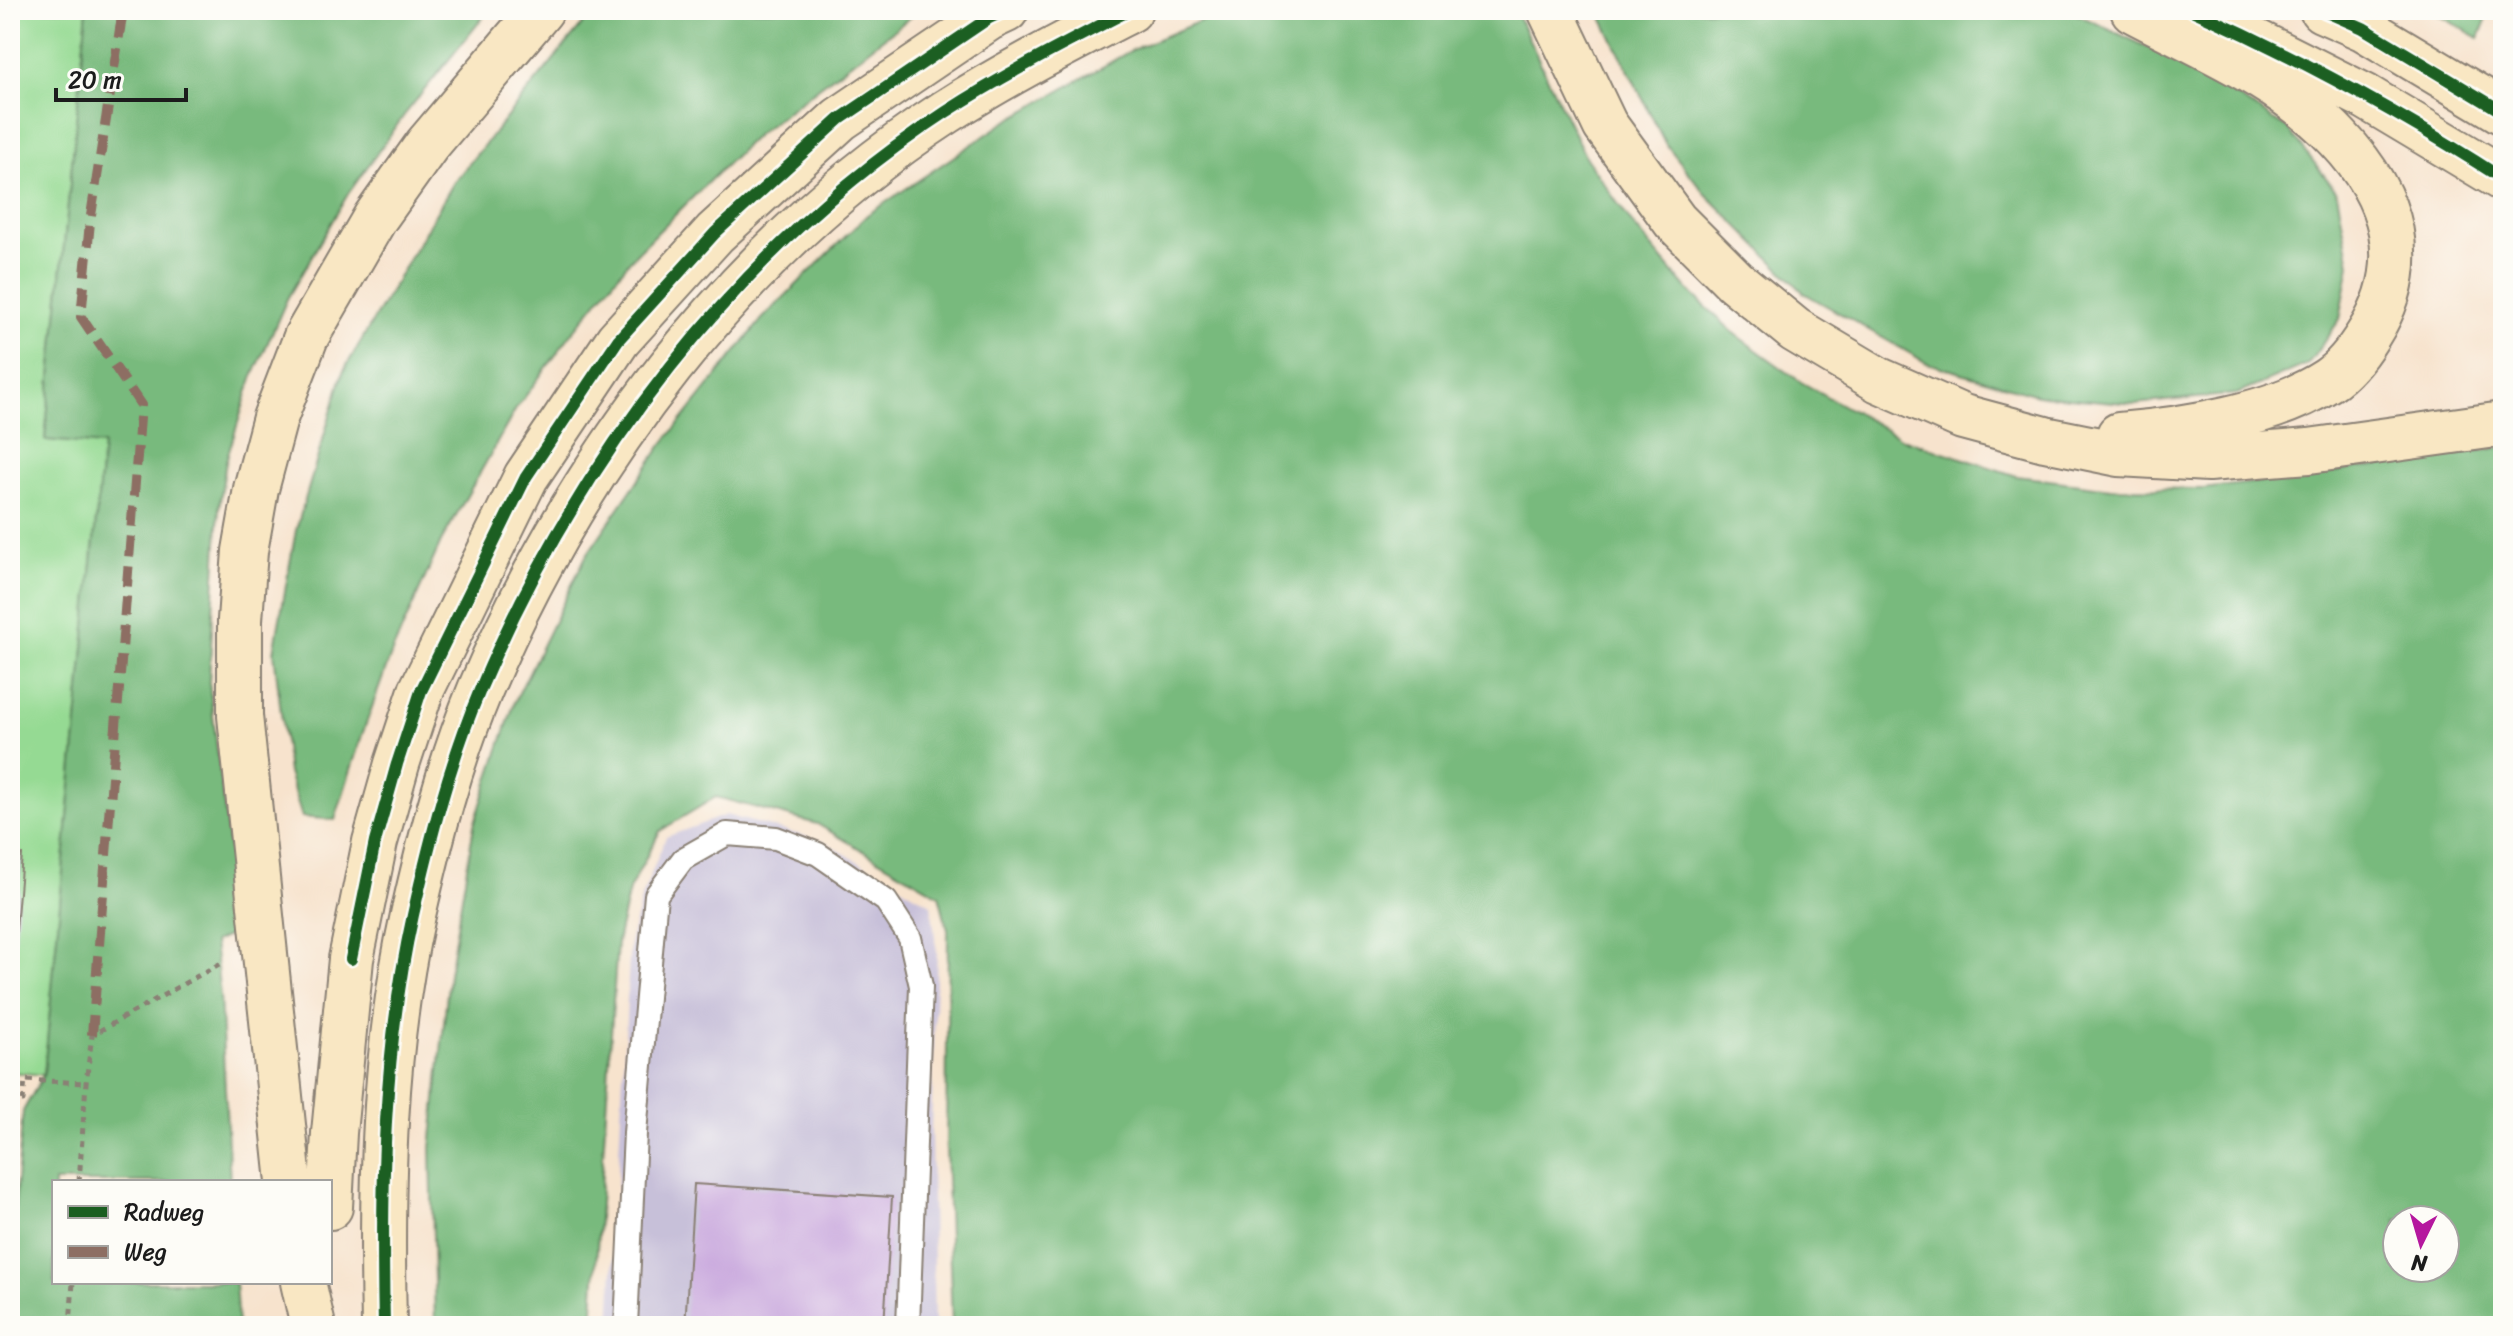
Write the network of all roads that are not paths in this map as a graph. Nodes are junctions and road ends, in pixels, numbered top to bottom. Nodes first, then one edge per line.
1 (541, 10) edge
2 (1006, 10) edge
3 (1130, 10) edge
4 (1550, 10) edge
5 (2133, 10) edge
6 (2192, 10) edge
7 (2322, 10) edge
8 (2503, 112) edge
9 (2503, 179) edge
10 (2503, 424) edge
11 (2045, 439) junction
12 (289, 1180) edge
13 (331, 1180) edge
14 (303, 1284) edge
15 (329, 1284) edge
16 (313, 1326) edge
17 (330, 1326) edge
18 (384, 1326) edge
19 (626, 1326) edge
20 (908, 1326) edge

1 - 12 main road
2 - 13 main road
3 - 18 main road
4 - 11 main road
5 - 11 main road
6 - 9 main road
7 - 8 main road
10 - 11 main road
14 - 16 main road
15 - 17 main road
19 - 20 lane

